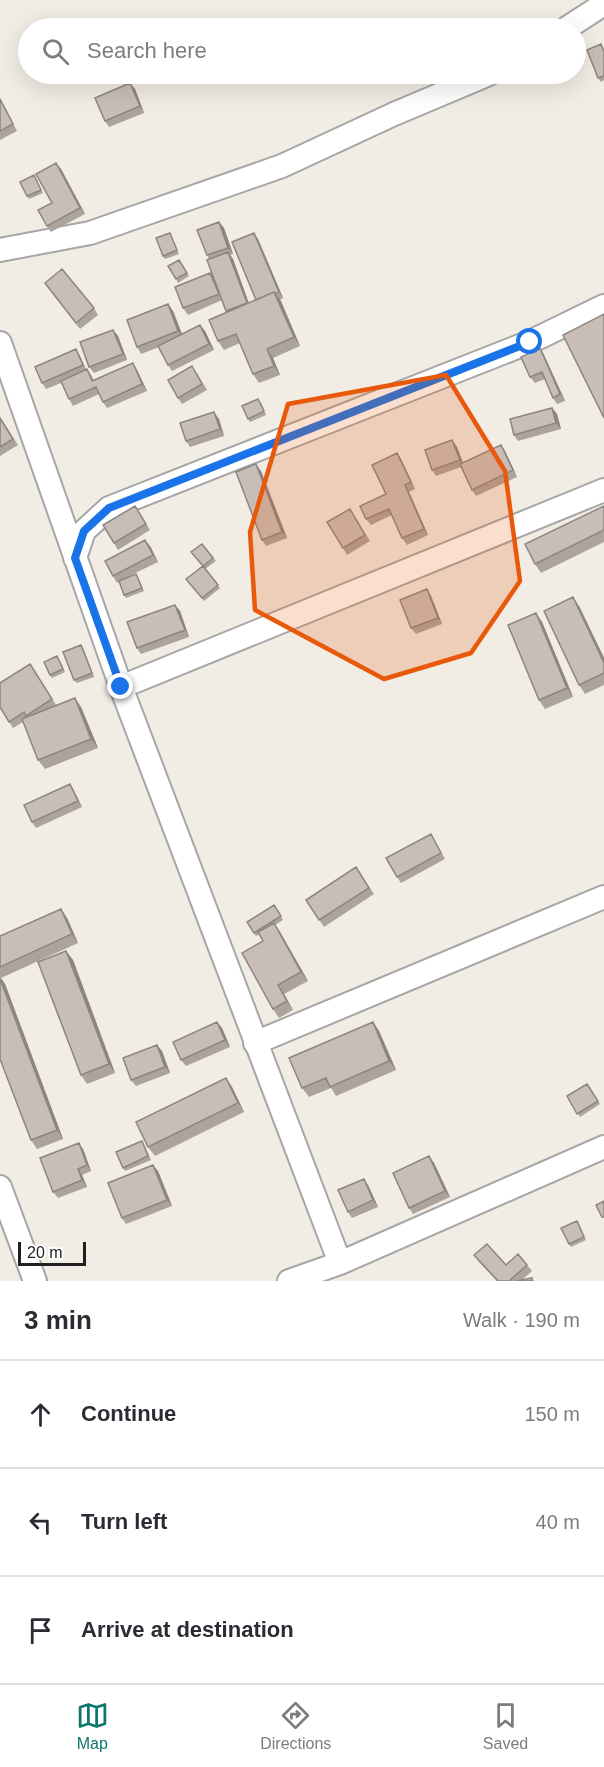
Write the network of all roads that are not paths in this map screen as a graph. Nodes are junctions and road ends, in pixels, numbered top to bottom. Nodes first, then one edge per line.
1 (604, 4) edge
2 (582, 18) edge
3 (465, 84) edge
4 (0, 250) edge
5 (604, 306) edge
6 (0, 343) edge
7 (604, 490) edge
8 (75, 558) junction
9 (121, 687) junction
10 (604, 897) edge
11 (255, 1043) junction
12 (604, 1147) edge
13 (0, 1187) edge
14 (339, 1263) junction
15 (35, 1281) edge
16 (289, 1281) edge

1 - 2 street
3 - 4 street
5 - 8 street
6 - 8 street
7 - 9 street
8 - 9 street
9 - 11 street
10 - 11 street
11 - 14 street
12 - 14 street
13 - 15 street
14 - 16 street

